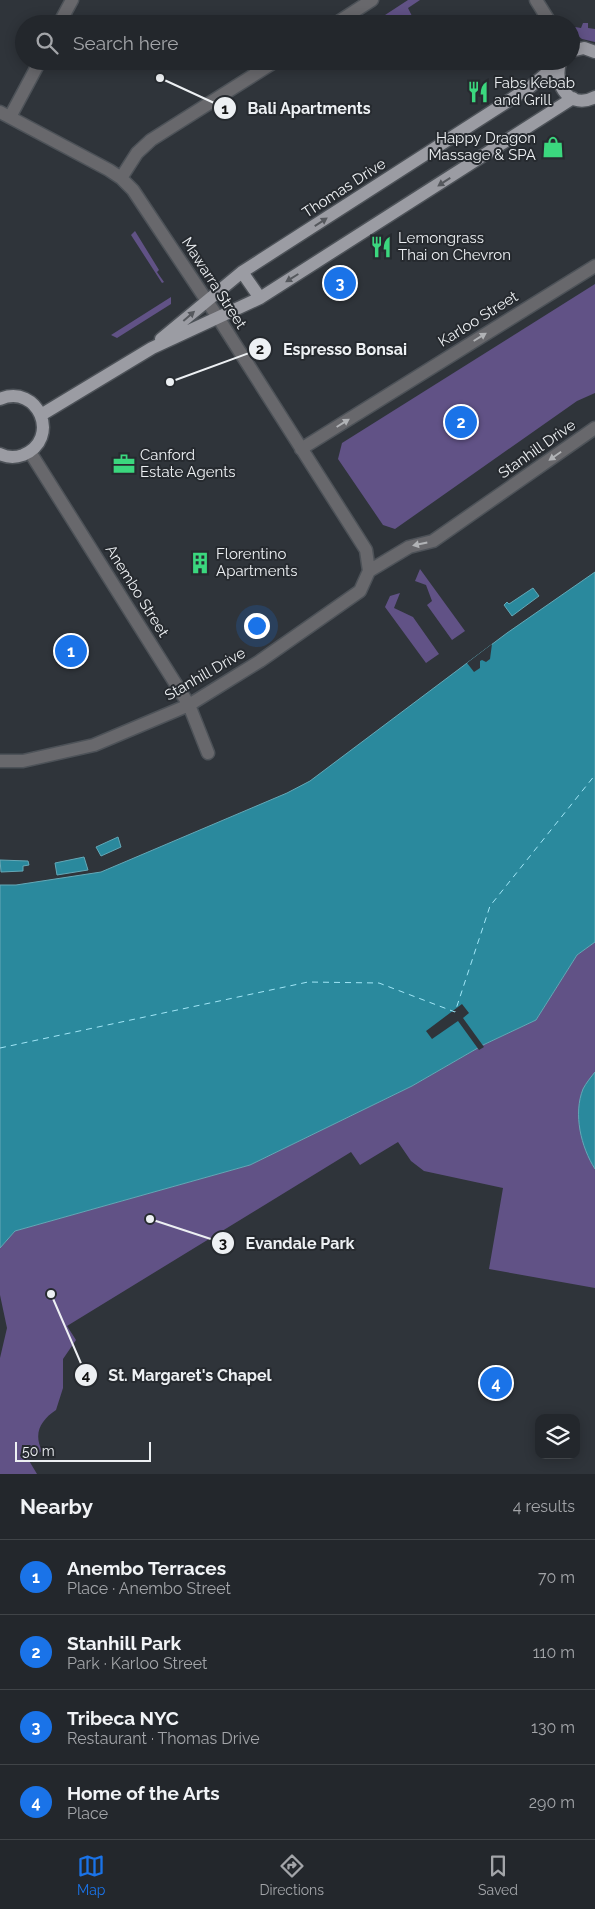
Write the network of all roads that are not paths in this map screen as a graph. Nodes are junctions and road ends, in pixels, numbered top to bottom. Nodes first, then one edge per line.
1 (72, 0) edge
2 (372, 0) edge
3 (536, 0) edge
4 (64, 15) edge
5 (349, 15) edge
6 (545, 15) edge
7 (580, 49) edge
8 (595, 52) edge
9 (34, 70) edge
10 (262, 70) edge
11 (550, 70) edge
12 (557, 70) edge
13 (595, 97) edge
14 (573, 98) junction
15 (5, 114) edge
16 (121, 178) junction
17 (595, 266) edge
18 (242, 272) junction
19 (260, 298) junction
20 (206, 300) junction
21 (218, 319) junction
22 (152, 348) junction
23 (0, 399) edge
24 (41, 415) junction
25 (595, 428) edge
26 (301, 449) junction
27 (30, 452) junction
28 (0, 454) edge
29 (369, 572) junction
30 (189, 705) junction
31 (208, 753) dead end
32 (0, 761) edge

1 - 4 street
2 - 5 street
3 - 6 street
7 - 8 main road
9 - 15 street
10 - 16 street
18 -> 11 main road, Thomas Drive
12 - 14 main road, Thomas Drive
13 - 14 main road, Thomas Drive
14 -> 19 main road, Thomas Drive
15 - 16 street, Mawarra Street
16 - 20 street, Mawarra Street
26 -> 17 street, Karloo Street
18 - 19 main road
18 - 20 main road, Thomas Drive
19 - 21 main road, Thomas Drive
20 - 21 street, Mawarra Street
22 -> 20 main road, Thomas Drive
21 - 22 main road, Thomas Drive
21 - 26 street, Mawarra Street
22 - 24 main road, Thomas Drive
23 - 24 main road
24 - 27 main road
25 -> 29 street, Stanhill Drive
26 - 29 street, Mawarra Street
27 - 28 main road
27 - 30 street, Anembo Street
29 - 30 street, Stanhill Drive
30 - 31 street, Anembo Street
30 - 32 street, Stanhill Drive

